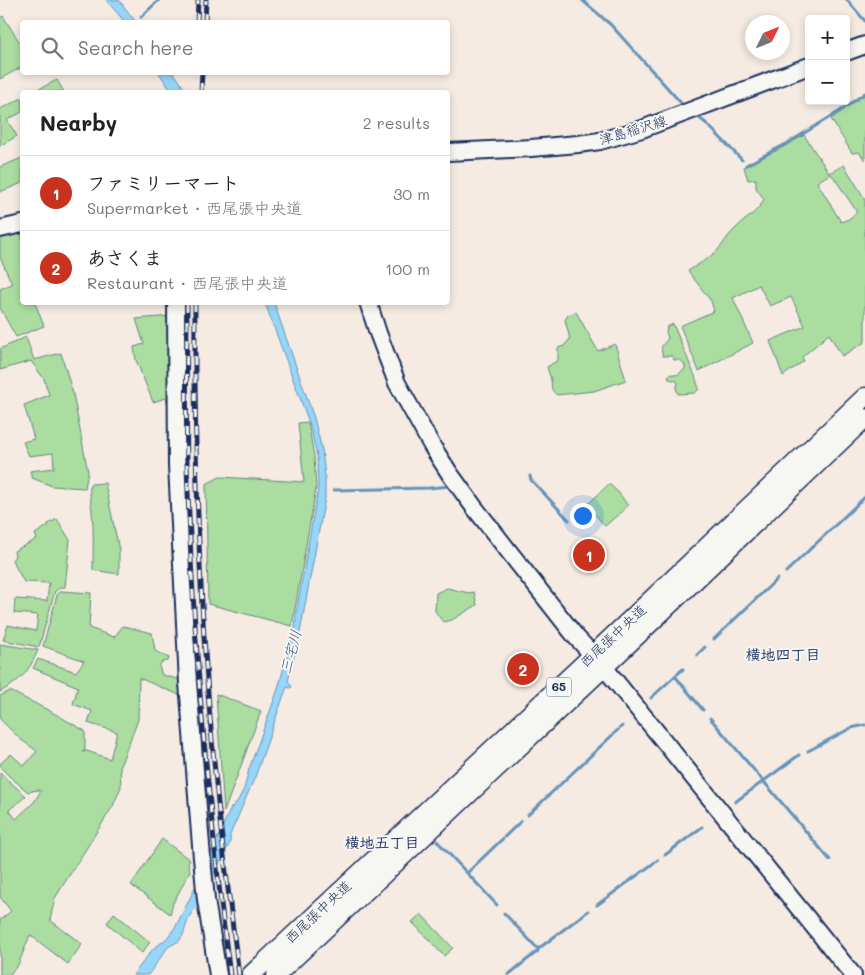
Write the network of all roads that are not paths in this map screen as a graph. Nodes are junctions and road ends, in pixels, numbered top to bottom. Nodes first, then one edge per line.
1 (865, 45) edge
2 (850, 51) edge
3 (805, 68) edge
4 (450, 152) edge
5 (20, 224) edge
6 (0, 229) edge
7 (176, 305) edge
8 (369, 305) edge
9 (865, 397) edge
10 (865, 418) edge
11 (598, 661) junction
12 (218, 975) edge
13 (251, 975) edge
14 (276, 975) edge
15 (853, 975) edge

1 - 2 street
3 - 4 street, 津島稲沢線
5 - 6 street
7 - 12 street
8 - 11 street
9 - 11 main road, 西尾張中央道 / 65
10 - 11 main road, 西尾張中央道 / 65
11 - 13 main road, 西尾張中央道 / 65
11 - 14 main road, 西尾張中央道 / 65
11 - 15 street

